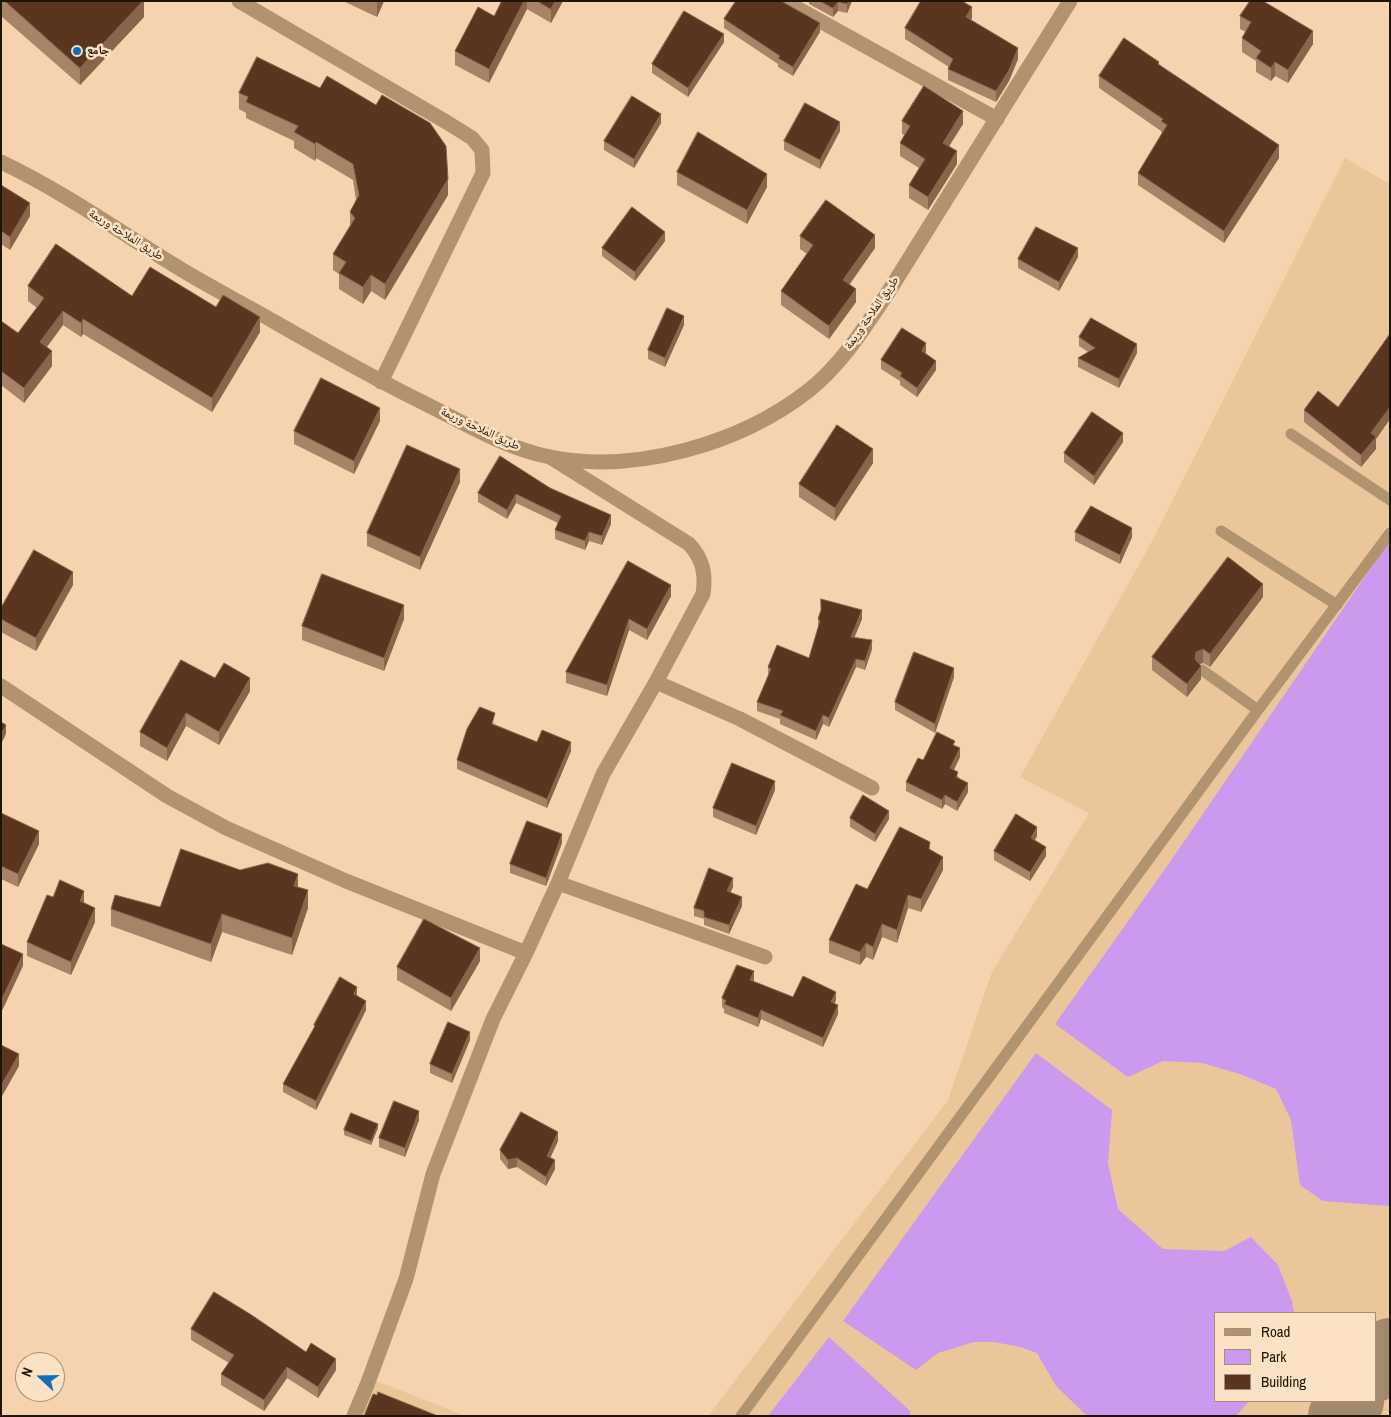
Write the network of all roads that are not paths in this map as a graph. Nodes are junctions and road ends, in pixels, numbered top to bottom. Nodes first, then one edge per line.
1 (239, 1) edge
2 (784, 1) edge
3 (1070, 1) edge
4 (997, 120) junction
5 (1, 162) edge
6 (381, 382) junction
7 (1291, 434) dead end
8 (550, 457) junction
9 (1390, 500) edge
10 (1221, 531) dead end
11 (1390, 533) edge
12 (1337, 605) junction
13 (1202, 670) dead end
14 (656, 682) junction
15 (1, 686) edge
16 (1258, 710) junction
17 (872, 788) dead end
18 (558, 883) junction
19 (526, 953) junction
20 (765, 957) dead end
21 (354, 1416) edge
22 (741, 1416) edge

1 - 6 street
2 - 4 street
3 - 4 street, طريق الملاحة وريمة
4 - 8 street, طريق الملاحة وريمة
5 - 6 street, طريق الملاحة وريمة
6 - 8 street, طريق الملاحة وريمة
7 - 9 lane
8 - 14 street
10 - 12 lane
11 - 12 lane
12 - 16 lane
13 - 16 lane
14 - 17 street
14 - 18 street
15 - 19 street
16 - 22 lane
18 - 19 street
18 - 20 street
19 - 21 street

